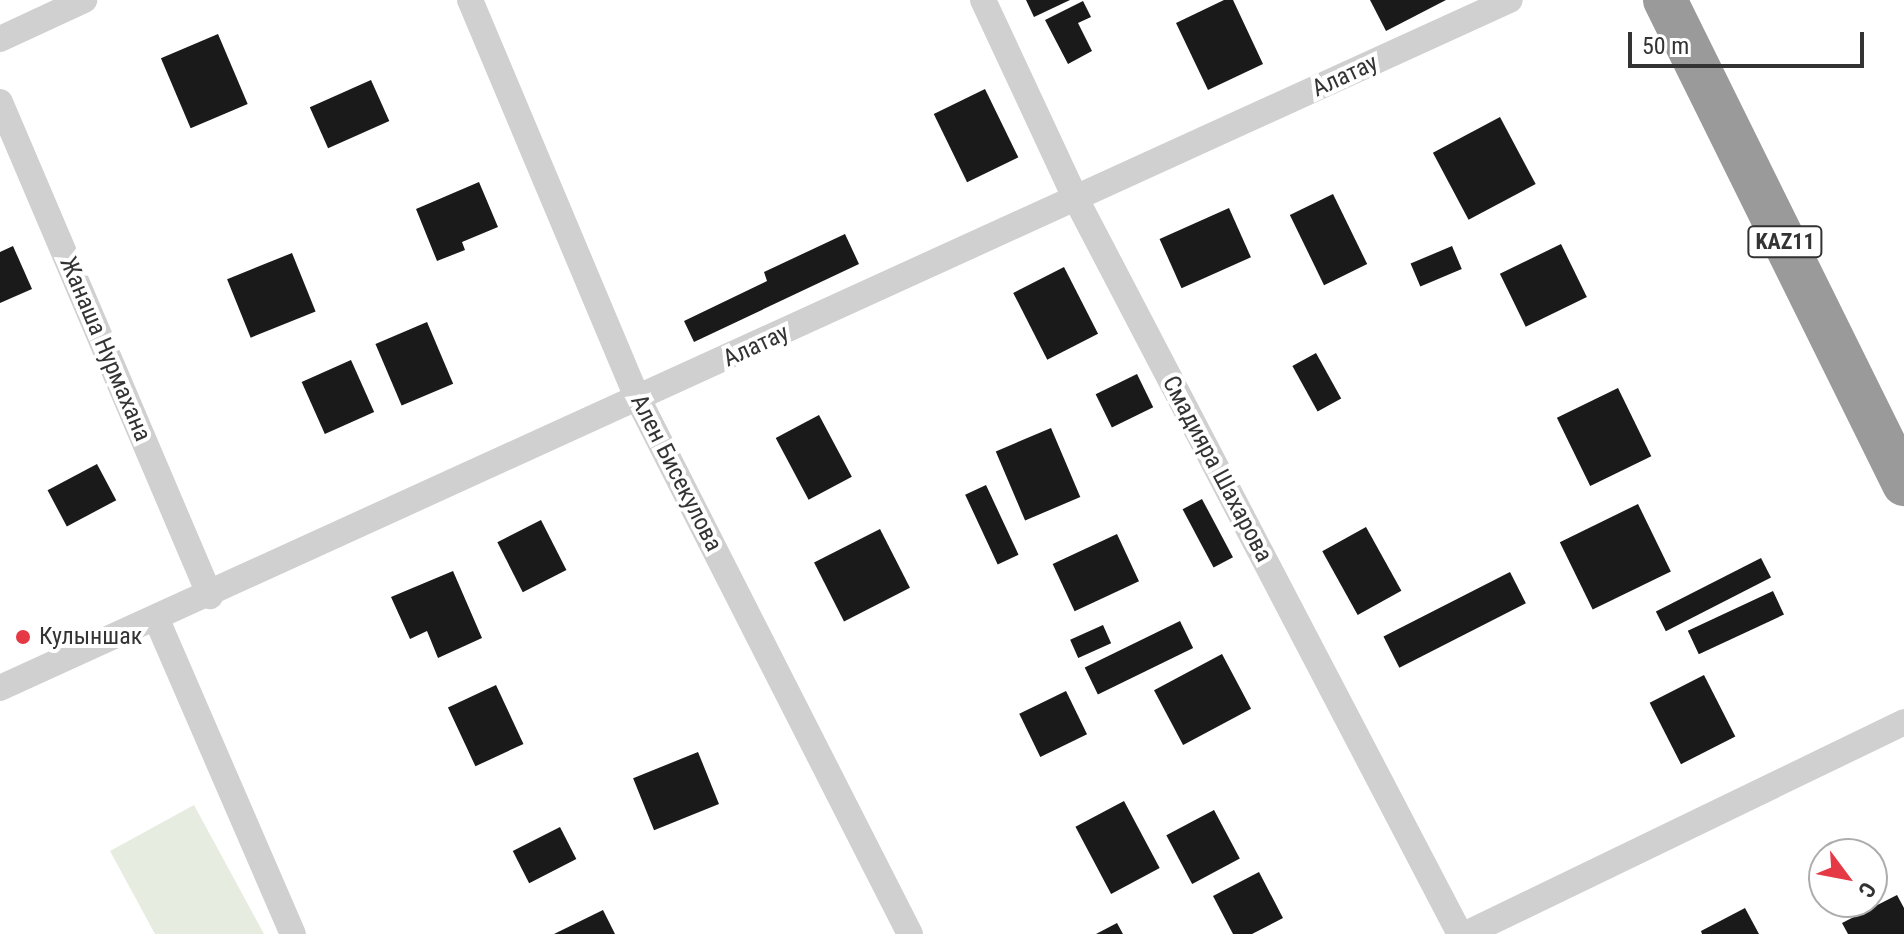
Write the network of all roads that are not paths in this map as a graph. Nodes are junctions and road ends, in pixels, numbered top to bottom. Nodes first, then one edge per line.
1 (84, 0) edge
2 (470, 0) edge
3 (983, 0) edge
4 (1510, 0) edge
5 (1665, 0) edge
6 (0, 39) edge
7 (0, 102) edge
8 (1076, 199) junction
9 (638, 399) junction
10 (1904, 484) edge
11 (210, 596) junction
12 (157, 620) junction
13 (0, 688) edge
14 (1904, 722) edge
15 (293, 934) edge
16 (910, 934) edge
17 (1463, 934) edge

1 - 6 street
2 - 9 street, Ален Бисекулова
3 - 8 street, Смадияра Шахарова
4 - 8 street, Алатау
5 - 10 highway, KAZ11
7 - 11 street, Жанаша Нурмахана
8 - 9 street, Алатау
8 - 17 street, Смадияра Шахарова
9 - 11 street, Алатау
9 - 16 street, Ален Бисекулова
11 - 12 street, Алатау
12 - 13 street, Алатау
12 - 15 street
14 - 17 street

